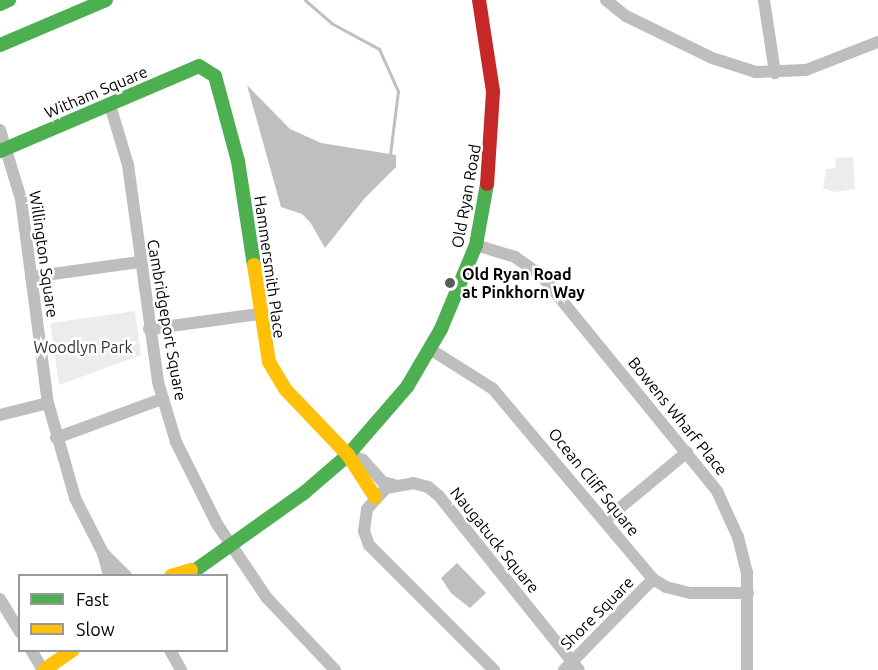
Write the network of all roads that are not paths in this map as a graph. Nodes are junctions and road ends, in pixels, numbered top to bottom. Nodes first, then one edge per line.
1 (9, 0) edge
2 (106, 0) edge
3 (479, 0) edge
4 (606, 0) edge
5 (764, 0) edge
6 (0, 4) edge
7 (878, 42) edge
8 (0, 45) edge
9 (198, 66) joint
10 (775, 73) junction
11 (110, 105) junction
12 (0, 130) edge
13 (4, 149) edge
14 (476, 245) junction
15 (139, 262) junction
16 (31, 277) junction
17 (259, 314) junction
18 (149, 328) junction
19 (430, 349) junction
20 (162, 399) junction
21 (48, 403) junction
22 (0, 415) edge
23 (56, 438) junction
24 (687, 452) junction
25 (348, 455) junction
26 (394, 485) junction
27 (375, 497) junction
28 (604, 521) junction
29 (230, 543) junction
30 (103, 553) junction
31 (189, 573) edge
32 (108, 574) edge
33 (124, 574) edge
34 (653, 579) junction
35 (748, 593) junction
36 (0, 598) edge
37 (18, 629) edge
38 (32, 652) edge
39 (71, 652) edge
40 (168, 652) edge
41 (572, 667) edge
42 (43, 670) edge
43 (181, 670) edge
44 (335, 670) edge
45 (494, 670) edge
46 (747, 670) edge

1 - 6 street
2 - 8 street
3 - 14 street, Old Ryan Road
4 - 10 street
5 - 10 street
7 - 10 street
9 - 11 street, Witham Square
9 - 17 street, Hammersmith Place
11 - 13 street, Witham Square
11 - 15 street, Cambridgeport Square
12 - 13 street, Willington Square
13 - 16 street, Willington Square
14 - 19 street, Old Ryan Road
14 - 24 street, Bowens Wharf Place
15 - 16 street
15 - 18 street, Cambridgeport Square
16 - 21 street, Willington Square
17 - 18 street
17 - 25 street, Hammersmith Place
18 - 20 street, Cambridgeport Square
19 - 25 street, Old Ryan Road
19 - 28 street, Ocean Cliff Square
20 - 23 street
20 - 29 street, Cambridgeport Square
21 - 22 street
21 - 23 street, Willington Square
23 - 30 street, Willington Square
24 - 28 street
24 - 35 street, Bowens Wharf Place
25 - 26 street, Hammersmith Place
25 - 27 street, Hammersmith Place
25 - 29 street, Old Ryan Road
26 - 27 street
26 - 41 street, Naugatuck Square
27 - 45 street
28 - 34 street, Ocean Cliff Square
29 - 31 street, Old Ryan Road
29 - 44 street, Cambridgeport Square
30 - 32 street, Willington Square
30 - 33 street, Willington Square
34 - 35 street, Ocean Cliff Square
34 - 41 street, Shore Square
35 - 46 street, Bowens Wharf Place
36 - 37 street
38 - 42 street
39 - 42 street
40 - 43 street

